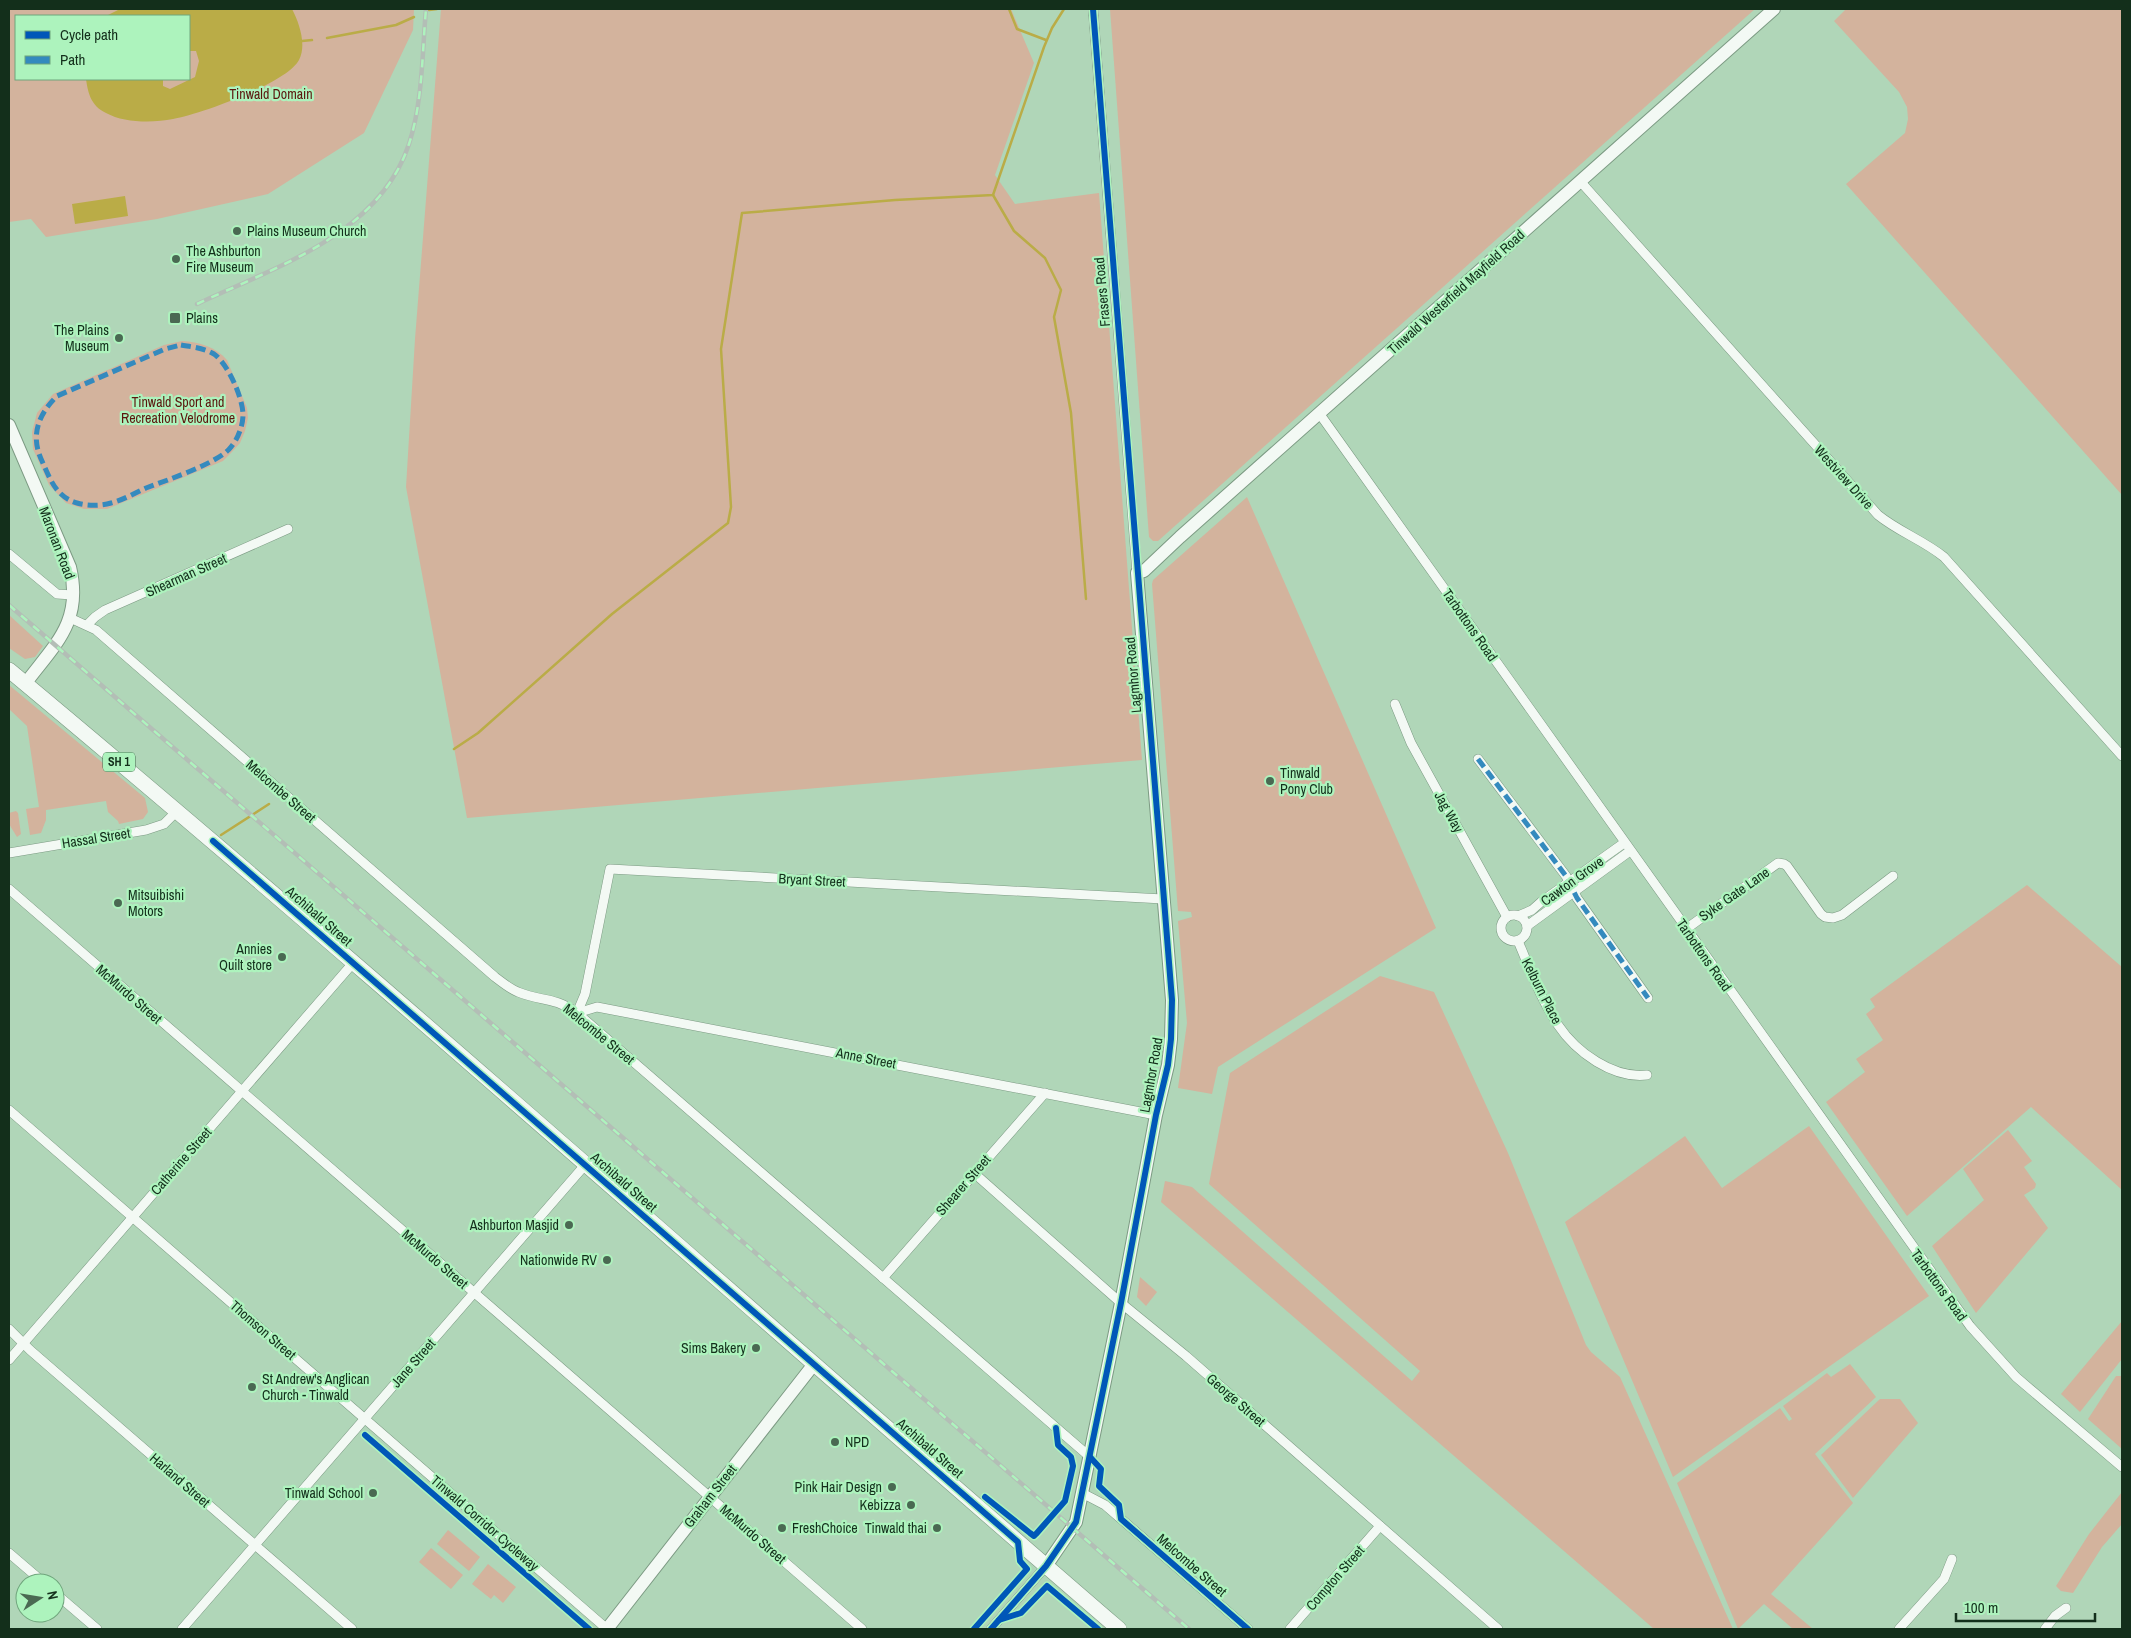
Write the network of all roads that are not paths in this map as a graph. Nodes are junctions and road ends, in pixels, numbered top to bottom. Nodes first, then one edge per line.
1 (1093, 9) edge
2 (1774, 9) edge
3 (1580, 181) junction
4 (1319, 413) junction
5 (9, 425) edge
6 (288, 530) dead end
7 (9, 554) edge
8 (1137, 572) junction
9 (73, 595) junction
10 (70, 618) junction
11 (87, 625) junction
12 (9, 670) edge
13 (25, 684) junction
14 (1395, 704) dead end
15 (2122, 756) edge
16 (1478, 759) dead end
17 (177, 811) junction
18 (1624, 843) junction
19 (1630, 851) junction
20 (9, 853) edge
21 (1893, 876) dead end
22 (1569, 883) junction
23 (9, 888) edge
24 (1574, 892) junction
25 (1163, 899) junction
26 (1518, 916) junction
27 (1508, 917) junction
28 (1527, 926) junction
29 (1686, 929) junction
30 (1518, 941) junction
31 (353, 963) junction
32 (1648, 998) dead end
33 (577, 1014) junction
34 (1647, 1075) dead end
35 (242, 1092) junction
36 (1045, 1093) junction
37 (9, 1110) edge
38 (1156, 1115) junction
39 (585, 1165) junction
40 (974, 1173) junction
41 (132, 1217) junction
42 (882, 1278) junction
43 (474, 1292) junction
44 (1121, 1303) junction
45 (9, 1329) edge
46 (24, 1342) junction
47 (9, 1360) edge
48 (814, 1364) junction
49 (365, 1419) junction
50 (1090, 1457) junction
51 (2122, 1467) edge
52 (1082, 1493) junction
53 (709, 1497) junction
54 (1380, 1526) junction
55 (254, 1545) junction
56 (9, 1553) edge
57 (1952, 1559) dead end
58 (1046, 1566) junction
59 (32, 1573) edge
60 (65, 1602) edge
61 (2066, 1608) dead end
62 (97, 1629) edge
63 (182, 1629) edge
64 (352, 1629) edge
65 (607, 1629) edge
66 (862, 1629) edge
67 (991, 1629) edge
68 (1119, 1629) edge
69 (1248, 1629) edge
70 (1290, 1629) edge
71 (1498, 1629) edge
72 (1899, 1629) edge
73 (2045, 1629) edge

1 - 8 street, Frasers Road
2 - 3 street, Tinwald Westerfield Mayfield Road
3 - 4 street, Tinwald Westerfield Mayfield Road
3 - 15 street, Westview Drive
4 - 8 street, Tinwald Westerfield Mayfield Road
4 - 18 street, Tarbottons Road
5 - 9 street, Maronan Road
6 - 11 street, Shearman Street
7 - 9 street
8 - 25 street, Lagmhor Road
9 - 10 street, Maronan Road
10 - 11 street, Melcombe Street
10 - 13 street, Maronan Road
11 - 33 street, Melcombe Street
12 - 13 highway, Archibald Street / SH 1
13 - 17 highway, Archibald Street / SH 1
14 - 27 street, Jag Way
16 - 22 street
17 - 20 street, Hassal Street
17 - 31 highway, Archibald Street / SH 1
18 - 19 street, Tarbottons Road
18 - 22 street, Cawton Grove
19 - 24 street, Cawton Grove
19 - 29 street, Tarbottons Road
21 - 29 street, Syke Gate Lane
22 - 24 street
22 - 26 street, Cawton Grove
23 - 35 street, McMurdo Street
24 - 28 street, Cawton Grove
24 - 32 street
25 - 33 street, Bryant Street
25 - 38 street, Lagmhor Road
26 - 27 street
26 - 28 street
27 - 30 street
28 - 30 street
29 - 51 street, Tarbottons Road
30 - 34 street, Kelburn Place
31 - 35 street, Catherine Street
31 - 39 highway, Archibald Street / SH 1
33 - 36 street, Anne Street
33 - 42 street, Melcombe Street
35 - 41 street, Catherine Street
35 - 43 street, McMurdo Street
36 - 38 street, Anne Street
36 - 40 street, Shearer Street
37 - 41 street, Thomson Street
38 - 44 street, Lagmhor Road
39 - 43 street, Jane Street
39 - 48 highway, Archibald Street / SH 1
40 - 42 street, Shearer Street
40 - 44 street, George Street
41 - 46 street, Catherine Street
41 - 49 street, Thomson Street
42 - 50 street, Melcombe Street
43 - 49 street, Jane Street
43 - 53 street, McMurdo Street
44 - 50 street, Lagmhor Road
44 - 54 street, George Street
45 - 46 street, Harland Street
46 - 47 street, Catherine Street
46 - 55 street, Harland Street
48 - 53 street, Graham Street
48 - 58 highway, Archibald Street / SH 1
49 - 55 street, Jane Street
49 - 65 street, Thomson Street
50 - 52 street, Lagmhor Road
52 - 58 street, Lagmhor Road
52 - 69 street, Melcombe Street
53 - 65 street, Graham Street
53 - 66 street, McMurdo Street
54 - 70 street, Compton Street
54 - 71 street, George Street
55 - 63 street, Jane Street
55 - 64 street, Harland Street
56 - 59 street
57 - 72 street
58 - 67 street
58 - 68 highway, Archibald Street / SH 1
60 - 62 street
61 - 73 street

